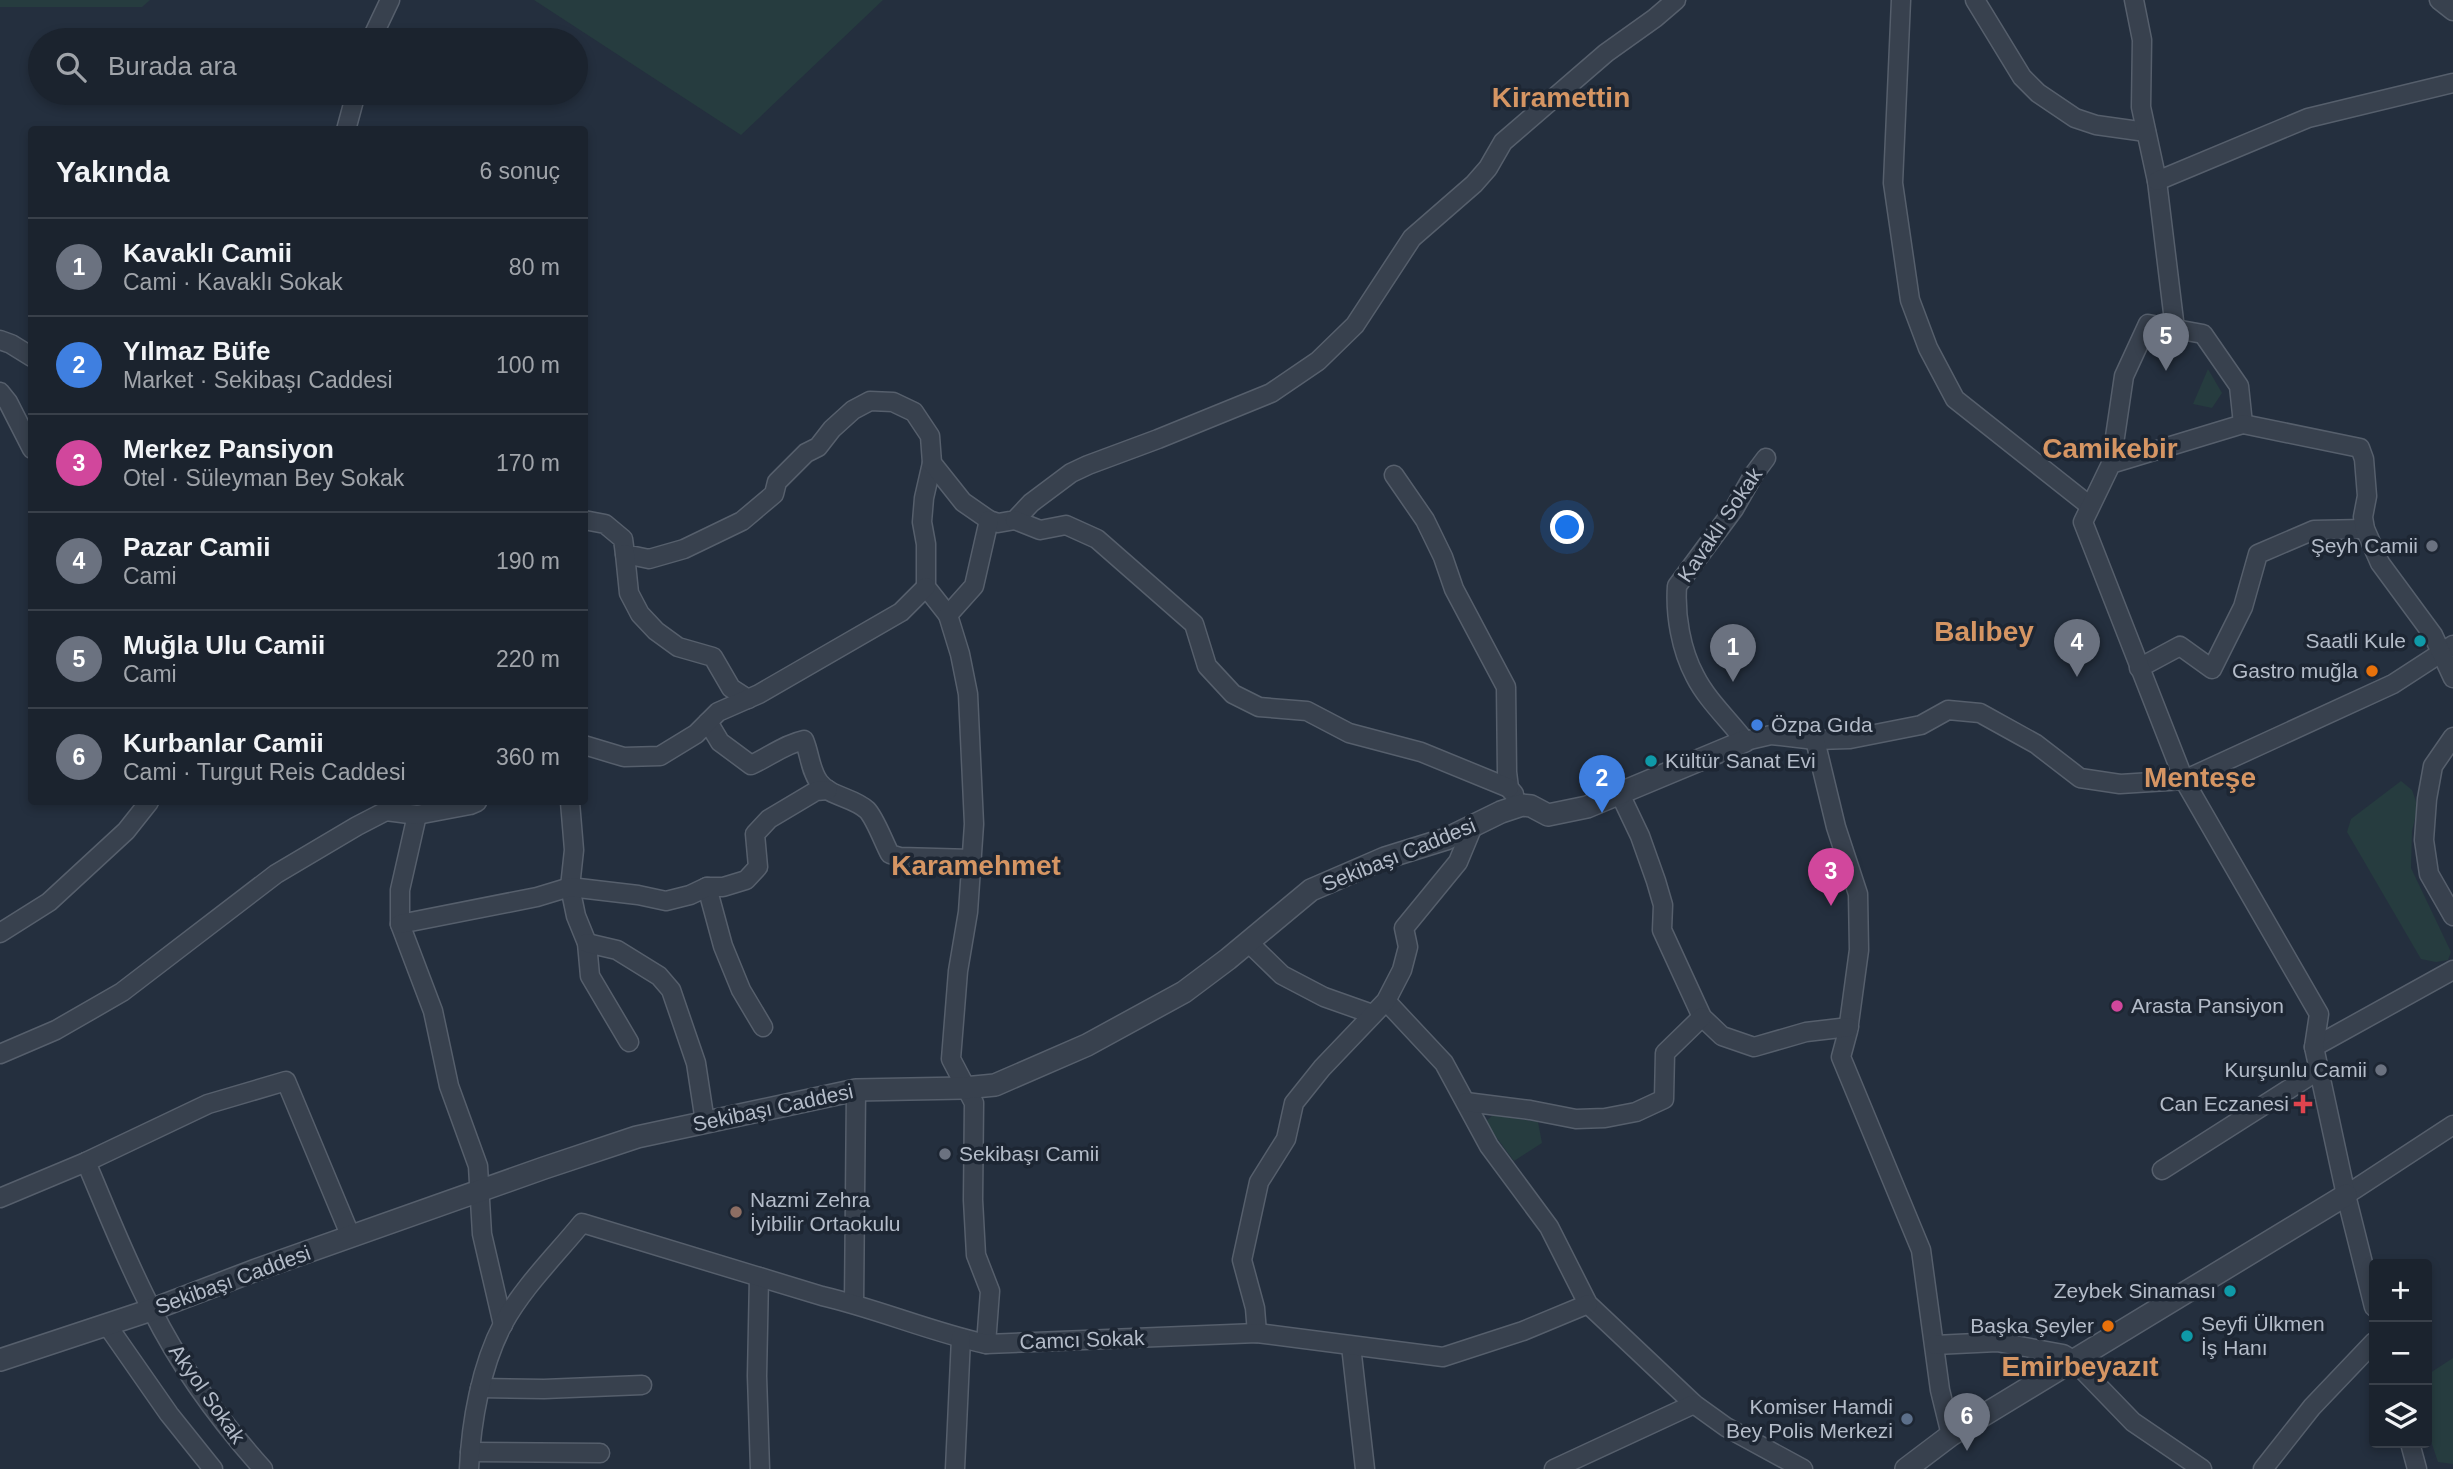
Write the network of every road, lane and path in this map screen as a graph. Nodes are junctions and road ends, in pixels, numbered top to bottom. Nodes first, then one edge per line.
1 (390, 0) edge
2 (1676, 0) edge
3 (1901, 0) edge
4 (1975, 0) edge
5 (2134, 0) edge
6 (2438, 0) edge
7 (2453, 11) edge
8 (376, 28) edge
9 (2453, 83) edge
10 (353, 105) edge
11 (347, 126) edge
12 (2147, 132) junction
13 (2157, 181) junction
14 (2175, 329) junction
15 (0, 340) edge
16 (28, 355) edge
17 (0, 392) edge
18 (2243, 424) junction
19 (28, 441) edge
20 (1766, 458) dead end
21 (932, 463) junction
22 (2110, 464) junction
23 (1394, 474) dead end
24 (2091, 506) junction
25 (989, 520) junction
26 (1014, 520) junction
27 (588, 521) edge
28 (2365, 529) junction
29 (625, 554) junction
30 (926, 587) junction
31 (948, 615) junction
32 (2447, 648) edge
33 (2138, 668) junction
34 (2453, 678) edge
35 (748, 699) junction
36 (708, 722) junction
37 (2453, 737) edge
38 (1815, 740) junction
39 (1745, 741) junction
40 (588, 746) edge
41 (2184, 780) junction
42 (828, 790) junction
43 (1620, 794) junction
44 (1516, 797) junction
45 (147, 805) edge
46 (470, 805) edge
47 (570, 805) edge
48 (417, 815) junction
49 (1473, 826) junction
50 (972, 859) junction
51 (570, 887) junction
52 (707, 887) junction
53 (2453, 916) edge
54 (400, 924) junction
55 (0, 933) edge
56 (1248, 942) junction
57 (587, 943) junction
58 (2453, 970) edge
59 (1386, 1001) junction
60 (1373, 1014) junction
61 (1702, 1017) junction
62 (763, 1027) dead end
63 (1849, 1027) junction
64 (629, 1042) dead end
65 (2314, 1047) junction
66 (0, 1054) edge
67 (2319, 1070) junction
68 (964, 1088) junction
69 (856, 1090) junction
70 (1466, 1102) junction
71 (705, 1122) junction
72 (2453, 1125) edge
73 (86, 1162) junction
74 (2162, 1170) dead end
75 (481, 1191) junction
76 (2346, 1195) junction
77 (0, 1198) edge
78 (351, 1237) junction
79 (759, 1277) junction
80 (2369, 1287) edge
81 (853, 1304) junction
82 (1588, 1304) junction
83 (151, 1310) junction
84 (107, 1325) junction
85 (503, 1325) junction
86 (1257, 1333) junction
87 (961, 1338) junction
88 (986, 1344) junction
89 (1936, 1345) junction
90 (1351, 1346) junction
91 (2369, 1347) edge
92 (0, 1360) edge
93 (2073, 1360) junction
94 (642, 1385) dead end
95 (480, 1388) junction
96 (1694, 1404) junction
97 (1951, 1435) junction
98 (2411, 1448) edge
99 (600, 1453) dead end
100 (469, 1460) edge
101 (214, 1469) edge
102 (263, 1469) edge
103 (760, 1469) edge
104 (955, 1469) edge
105 (1365, 1469) edge
106 (1553, 1469) edge
107 (1803, 1469) edge
108 (1906, 1469) edge
109 (2202, 1469) edge
110 (2263, 1469) edge
111 (2417, 1469) edge

1 - 8 street
2 - 26 street
3 - 24 street
4 - 12 street
5 - 12 street
6 - 7 street
9 - 13 street
10 - 11 street
12 - 13 street
13 - 14 street
14 - 18 street
14 - 22 street
15 - 16 street
17 - 19 street
18 - 22 street
18 - 28 street
20 - 39 street, Kavaklı Sokak
21 - 25 street
21 - 29 street
21 - 30 street
22 - 24 street
23 - 44 street
24 - 33 street
25 - 26 street
25 - 31 street
26 - 44 street
27 - 29 street
28 - 32 street
28 - 33 street
29 - 35 street
30 - 31 street
30 - 35 street
31 - 50 street
32 - 34 street
32 - 41 street
33 - 41 street
35 - 36 street
36 - 40 street
36 - 42 street
37 - 53 street
38 - 39 street
38 - 41 street
38 - 63 street
39 - 43 street
41 - 65 street
42 - 50 street
42 - 52 street
43 - 44 street
43 - 61 street
44 - 49 street, Sekibaşı Caddesi
45 - 55 street
46 - 48 street
47 - 51 street
48 - 54 street
48 - 66 street
49 - 56 street, Sekibaşı Caddesi
49 - 59 street
50 - 68 street
51 - 52 street
51 - 54 street
51 - 57 street
52 - 62 street
54 - 75 street
56 - 60 street
56 - 68 street, Sekibaşı Caddesi
57 - 64 street
57 - 71 street
58 - 65 street
59 - 60 street
59 - 70 street
60 - 86 street
61 - 63 street
61 - 70 street
63 - 89 street
65 - 67 street
67 - 74 street
67 - 76 street
68 - 69 street, Sekibaşı Caddesi
68 - 88 street
69 - 71 street, Sekibaşı Caddesi
69 - 81 street
70 - 82 street
71 - 75 street, Sekibaşı Caddesi
72 - 76 street
73 - 77 street
73 - 78 street
73 - 83 street, Akyol Sokak
75 - 78 street, Sekibaşı Caddesi
75 - 85 street
76 - 80 street
76 - 93 street
78 - 83 street, Sekibaşı Caddesi
79 - 81 street, Camcı Sokak
79 - 85 street, Camcı Sokak
79 - 103 street
81 - 87 street, Camcı Sokak
82 - 90 street, Camcı Sokak
82 - 96 street
83 - 84 street, Sekibaşı Caddesi
83 - 102 street, Akyol Sokak
84 - 92 street, Sekibaşı Caddesi
84 - 101 street
85 - 95 street
86 - 88 street, Camcı Sokak
86 - 90 street, Camcı Sokak
87 - 88 street, Camcı Sokak
87 - 104 street
89 - 93 street
89 - 97 street
90 - 105 street
91 - 110 street
93 - 97 street
93 - 109 street
94 - 95 street
95 - 100 street
96 - 106 street
96 - 107 street
97 - 108 street
98 - 111 street
99 - 100 street

